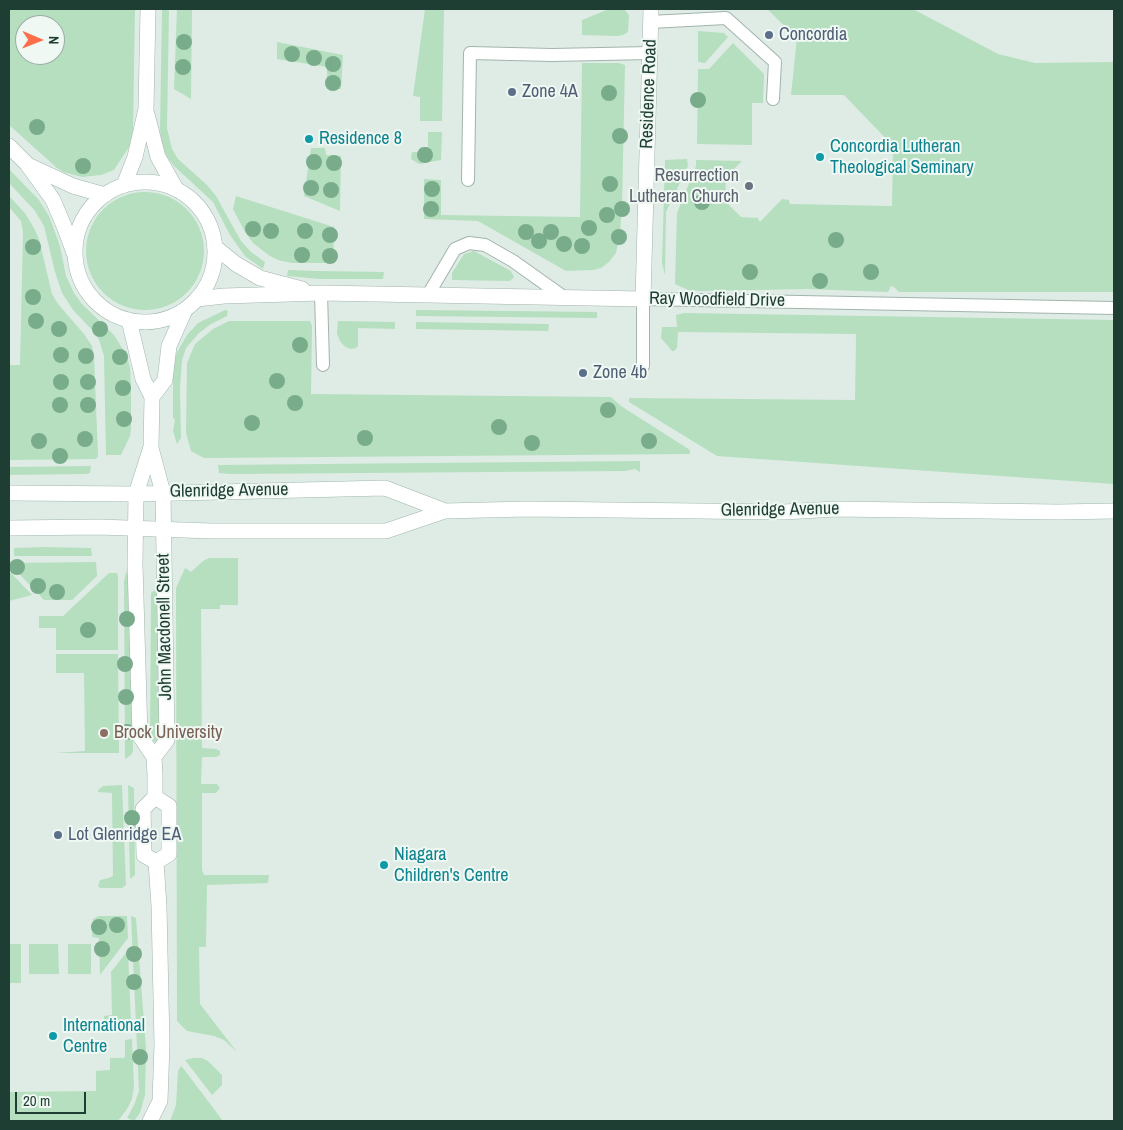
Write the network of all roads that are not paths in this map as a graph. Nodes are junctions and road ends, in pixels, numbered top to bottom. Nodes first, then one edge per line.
1 (148, 9) edge
2 (651, 15) edge
3 (650, 53) junction
4 (773, 99) dead end
5 (146, 109) junction
6 (9, 146) edge
7 (27, 164) junction
8 (468, 180) dead end
9 (124, 185) junction
10 (176, 189) junction
11 (105, 195) junction
12 (215, 247) junction
13 (76, 260) junction
14 (320, 293) junction
15 (428, 295) junction
16 (565, 298) junction
17 (197, 299) junction
18 (643, 299) junction
19 (1114, 308) edge
20 (185, 310) junction
21 (129, 320) junction
22 (323, 365) dead end
23 (643, 366) dead end
24 (152, 397) junction
25 (151, 447) junction
26 (9, 493) edge
27 (163, 493) junction
28 (136, 494) junction
29 (445, 511) junction
30 (1114, 511) edge
31 (9, 528) edge
32 (135, 529) junction
33 (164, 531) junction
34 (154, 757) junction
35 (155, 797) junction
36 (156, 862) junction
37 (150, 1121) edge

1 - 5 street
2 - 3 street, Residence Road
2 - 4 lane
3 - 8 lane
3 - 18 street, Residence Road
5 - 9 street
5 - 10 street
6 - 7 street
7 - 11 street
7 - 13 street
9 - 10 street
9 - 11 street
10 - 12 street
11 - 13 street
12 - 14 street, Ray Woodfield Drive
12 - 17 street
13 - 21 street
14 - 15 street, Ray Woodfield Drive
14 - 17 street, Ray Woodfield Drive
14 - 22 lane
15 - 16 street, Ray Woodfield Drive
15 - 16 lane
16 - 18 street, Ray Woodfield Drive
17 - 20 street
18 - 19 lane, Ray Woodfield Drive
18 - 23 lane
20 - 21 street
20 - 24 street
21 - 24 street
24 - 25 street
25 - 27 street, John Macdonell Street
25 - 28 street, John Macdonell Street
26 - 28 street, Glenridge Avenue
27 - 28 street, Glenridge Avenue
27 - 29 street, Glenridge Avenue
27 - 33 street, John Macdonell Street
28 - 32 street, John Macdonell Street
29 - 30 street, Glenridge Avenue
29 - 33 street, Glenridge Avenue
31 - 32 street, Glenridge Avenue
32 - 33 street, Glenridge Avenue
32 - 34 street, John Macdonell Street
33 - 34 street, John Macdonell Street
34 - 35 street
35 - 36 street
35 - 36 street
36 - 37 street

